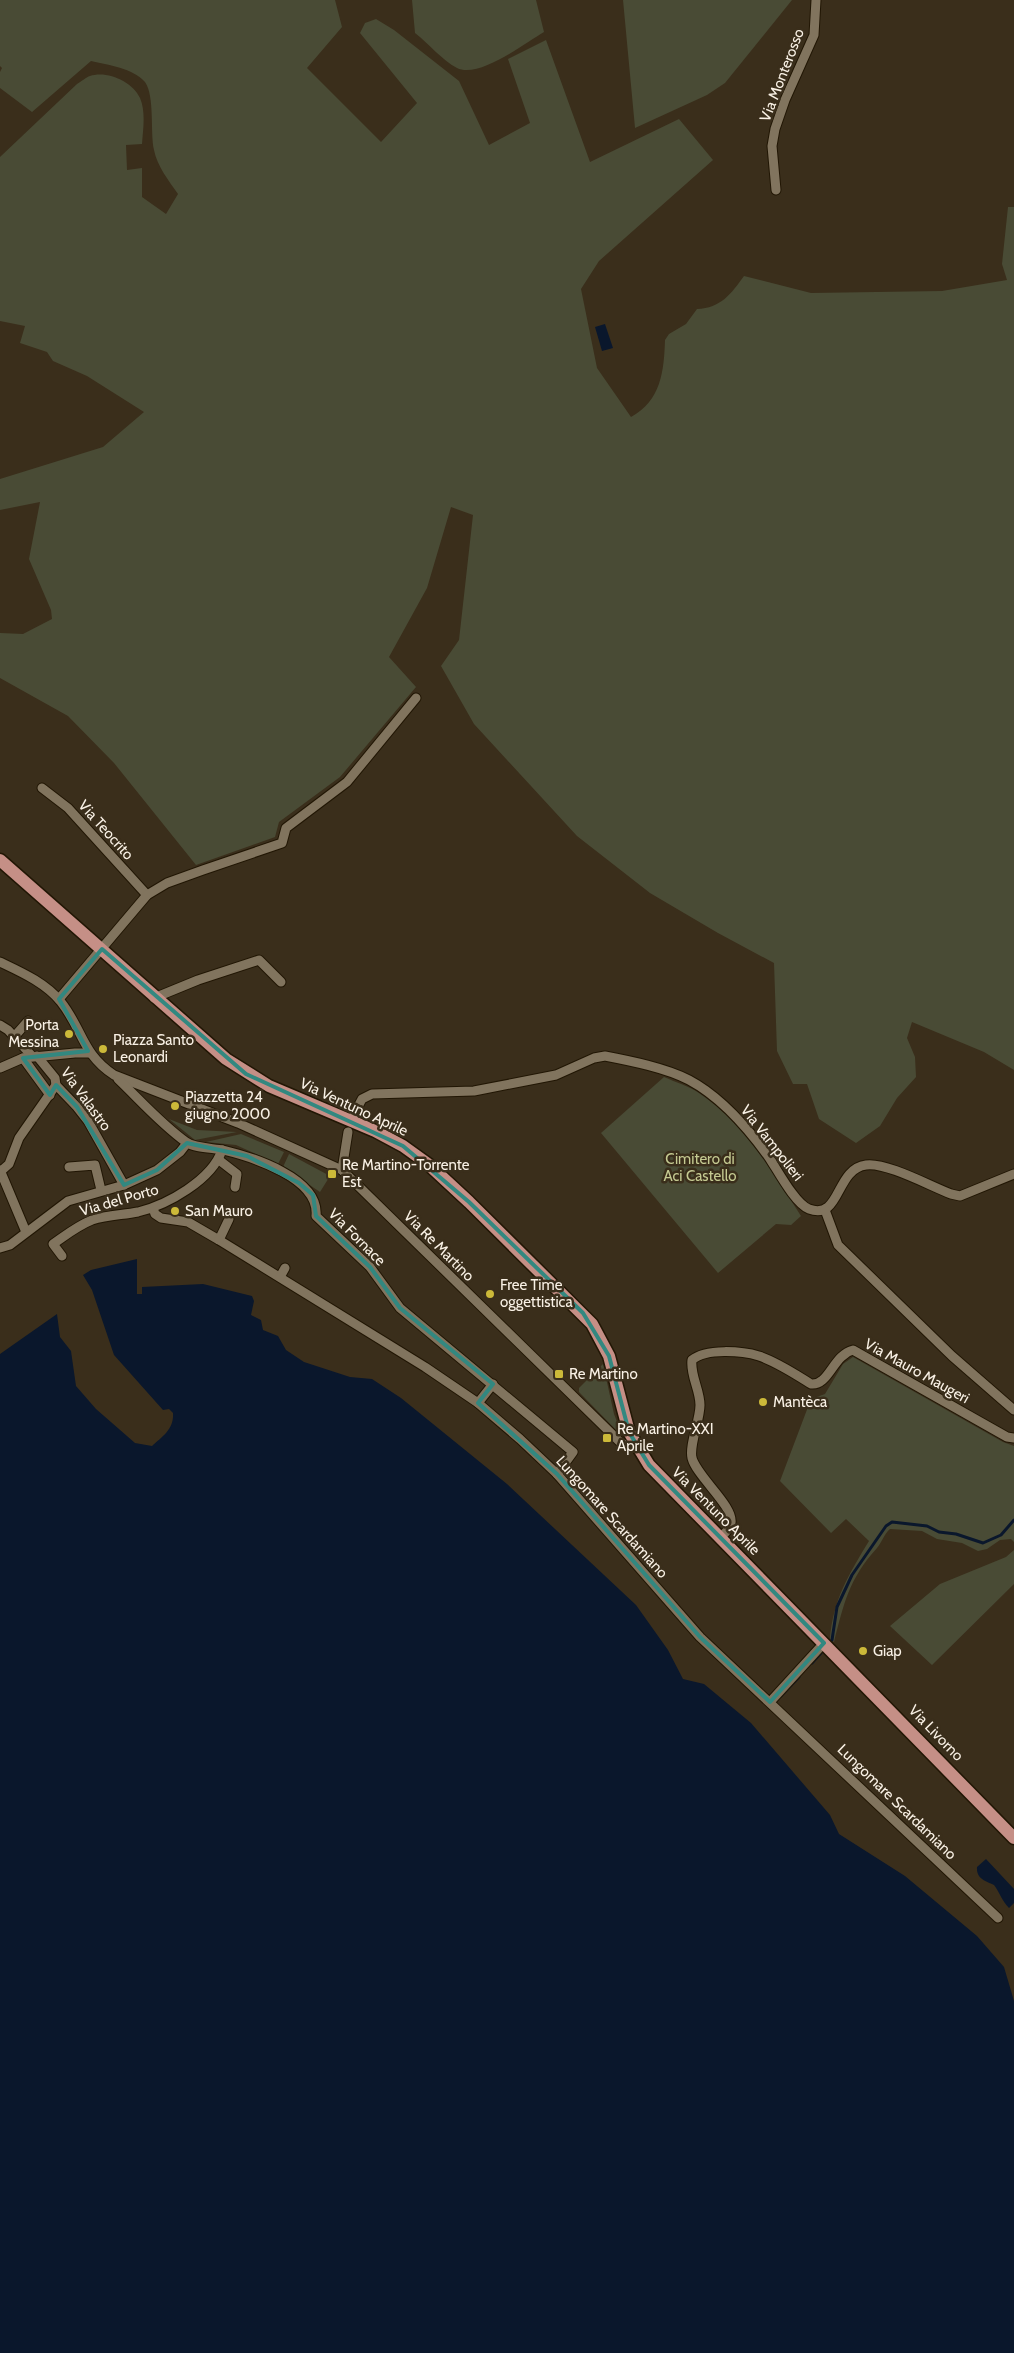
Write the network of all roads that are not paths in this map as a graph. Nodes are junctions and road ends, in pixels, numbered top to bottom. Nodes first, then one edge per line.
1 (816, 0) edge
2 (776, 190) dead end
3 (416, 698) dead end
4 (42, 788) dead end
5 (0, 860) edge
6 (147, 894) junction
7 (102, 949) junction
8 (0, 962) edge
9 (281, 982) dead end
10 (154, 998) junction
11 (60, 1000) junction
12 (28, 1021) dead end
13 (0, 1025) edge
14 (14, 1037) junction
15 (89, 1053) junction
16 (35, 1056) junction
17 (22, 1058) junction
18 (0, 1068) edge
19 (114, 1075) junction
20 (56, 1085) junction
21 (50, 1095) junction
22 (350, 1126) junction
23 (187, 1144) junction
24 (222, 1150) junction
25 (218, 1160) junction
26 (69, 1167) dead end
27 (342, 1170) junction
28 (0, 1171) edge
29 (1014, 1174) edge
30 (124, 1185) junction
31 (235, 1187) dead end
32 (101, 1190) junction
33 (153, 1208) junction
34 (825, 1210) junction
35 (229, 1219) dead end
36 (26, 1232) junction
37 (219, 1240) junction
38 (0, 1248) edge
39 (62, 1256) dead end
40 (285, 1268) dead end
41 (280, 1277) junction
42 (493, 1384) junction
43 (478, 1403) junction
44 (1014, 1410) edge
45 (1014, 1438) edge
46 (636, 1446) junction
47 (557, 1474) junction
48 (720, 1538) junction
49 (829, 1648) junction
50 (770, 1702) junction
51 (1014, 1838) edge
52 (998, 1918) dead end

1 - 2 street, Via Monterosso
3 - 6 street
4 - 6 street, Via Teocrito
5 - 7 main road, Via Ventuno Aprile
6 - 7 street
7 - 10 main road, Via Ventuno Aprile
7 - 11 street
8 - 11 street
9 - 10 street
10 - 22 main road, Via Ventuno Aprile
11 - 15 street
12 - 14 street
13 - 14 street, Via Valastro
14 - 16 street, Via Valastro
15 - 16 street
15 - 19 street, Via Re Martino
16 - 17 street
16 - 20 street, Via Valastro
17 - 18 street
17 - 21 street
19 - 23 street
19 - 27 street, Via Re Martino
20 - 21 street
20 - 30 street, Via Valastro
21 - 28 street
22 - 27 street
22 - 34 street, Via Vampolieri
22 - 46 main road, Via Ventuno Aprile
23 - 24 street, Via Fornace
23 - 30 street
24 - 25 street, Via del Porto
24 - 42 street, Via Fornace
25 - 31 street
25 - 33 street, Via del Porto
26 - 32 street
27 - 46 street, Via Re Martino
28 - 36 street
29 - 34 street
30 - 32 street
32 - 36 street
33 - 37 street, Lungomare Scardamiano
33 - 39 street, Via del Porto
34 - 44 street, Via Mauro Maugeri
35 - 37 street
36 - 38 street
37 - 41 street, Lungomare Scardamiano
40 - 41 street
41 - 43 street, Lungomare Scardamiano
42 - 43 street
42 - 47 street, Via Fornace
43 - 47 street, Lungomare Scardamiano
45 - 48 street, Via Mauro Maugeri
46 - 48 main road, Via Ventuno Aprile
47 - 50 street, Lungomare Scardamiano
48 - 49 main road, Via Ventuno Aprile
49 - 50 street
49 - 51 main road, Via Livorno
50 - 52 street, Lungomare Scardamiano

